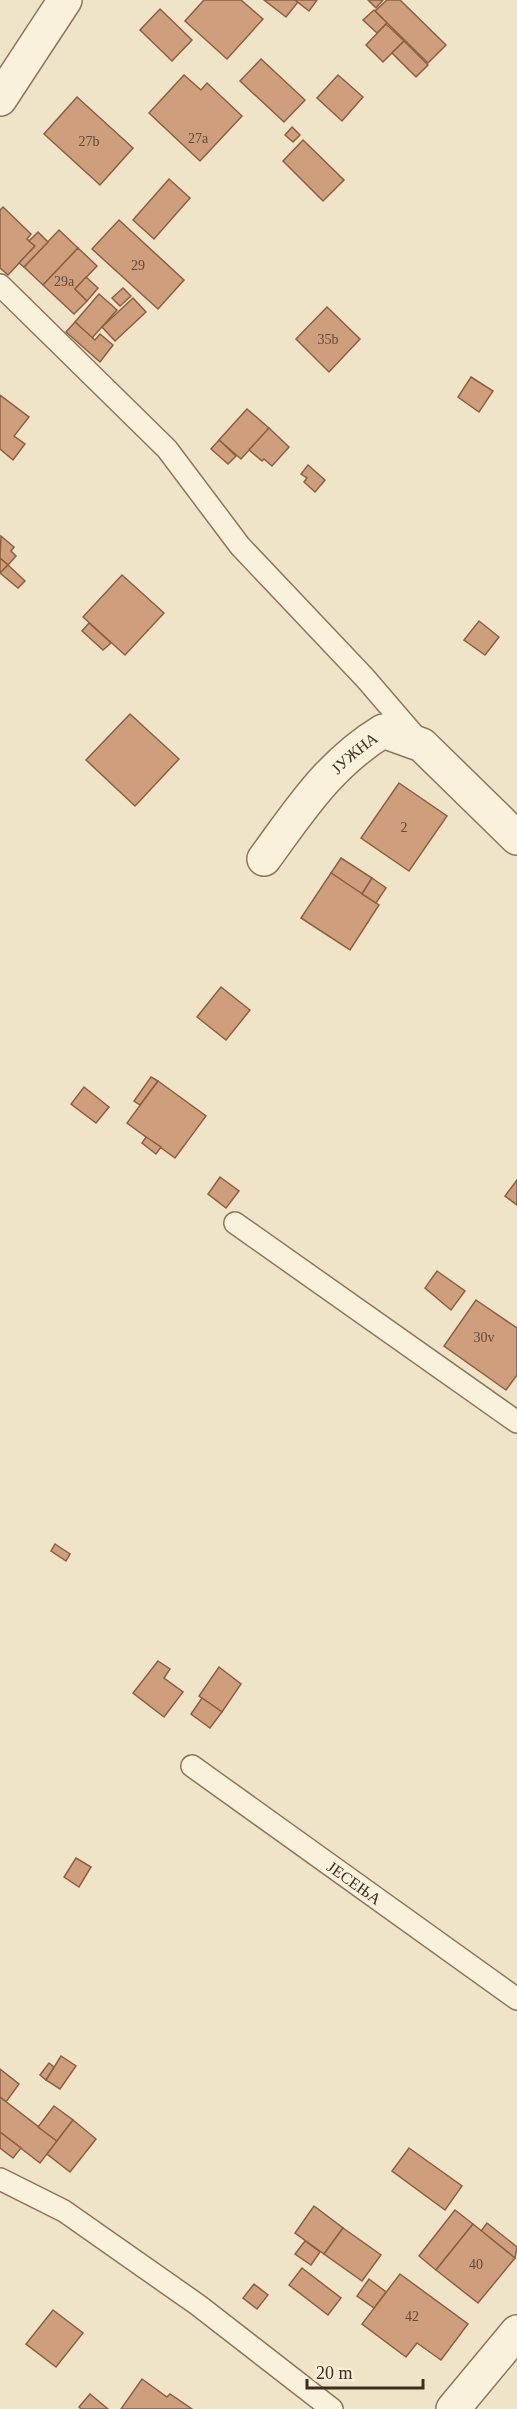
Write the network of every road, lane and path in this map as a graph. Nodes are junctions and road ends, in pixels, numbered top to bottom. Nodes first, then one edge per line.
1 (65, 0) edge
2 (0, 99) edge
3 (0, 285) edge
4 (422, 745) junction
5 (517, 838) edge
6 (264, 859) dead end
7 (235, 1223) dead end
8 (517, 1422) edge
9 (192, 1766) dead end
10 (517, 1999) edge
11 (0, 2179) edge
12 (517, 2332) edge
13 (332, 2409) edge
14 (453, 2409) edge

1 - 2 street
3 - 4 lane
4 - 5 street, ЈУЖНА
4 - 6 street, ЈУЖНА
7 - 8 lane
9 - 10 lane, ЈЕСЕЊА
11 - 13 lane
12 - 14 street

